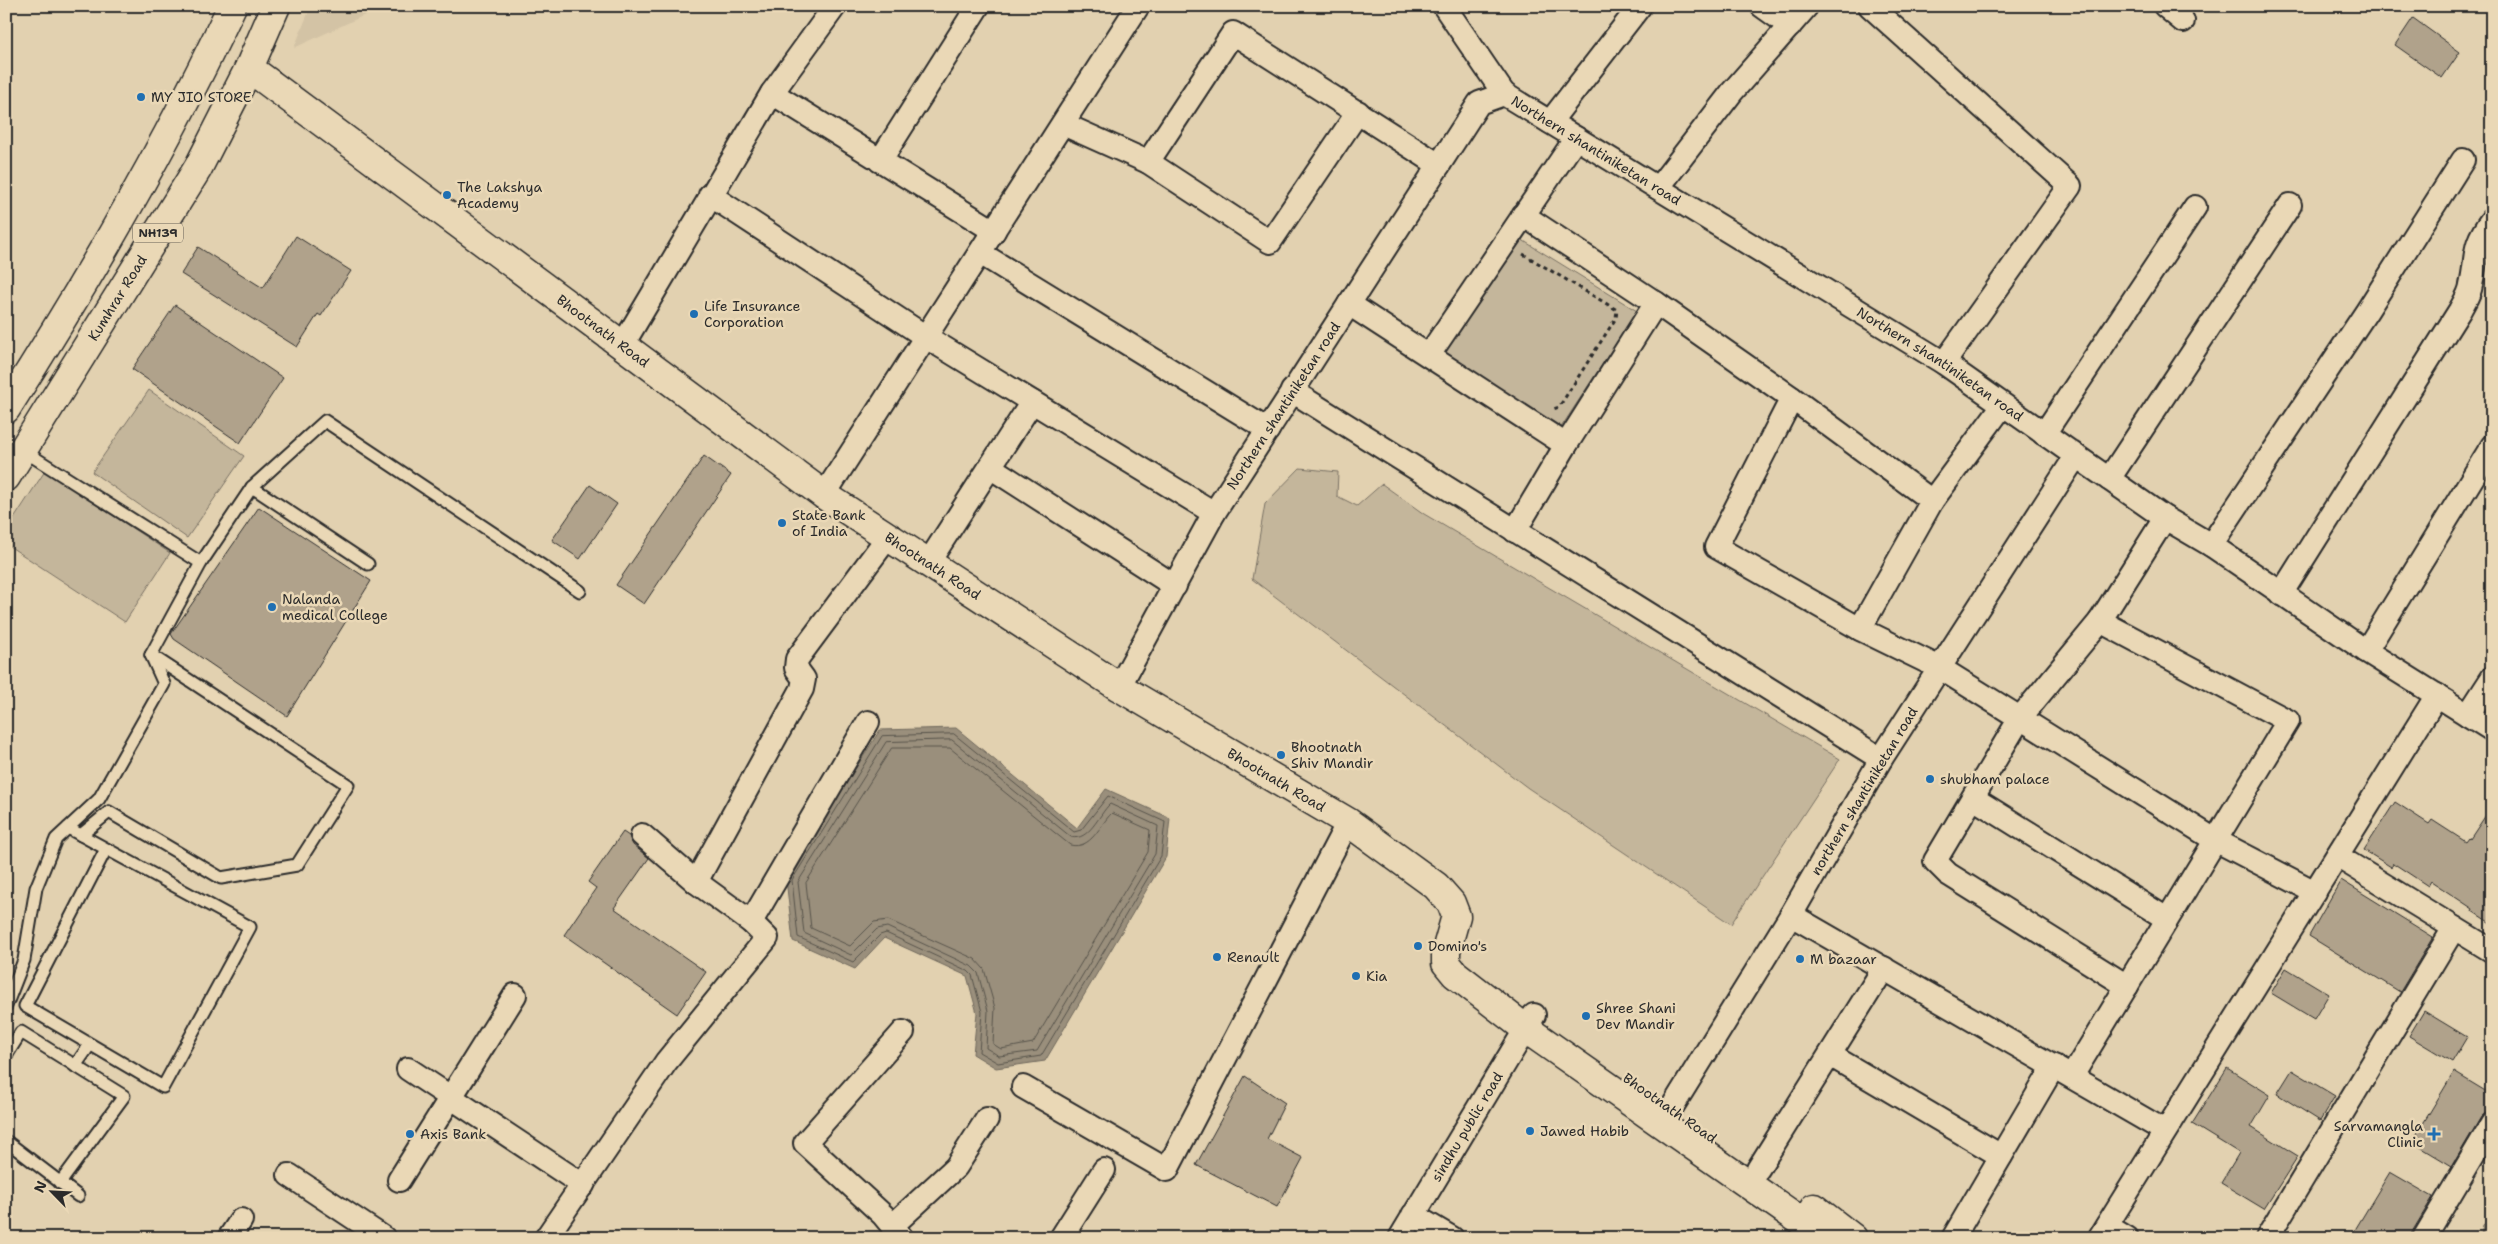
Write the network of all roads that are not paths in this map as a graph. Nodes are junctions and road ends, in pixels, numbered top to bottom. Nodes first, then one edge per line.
1 (232, 6) edge
2 (276, 6) edge
3 (835, 6) edge
4 (978, 6) edge
5 (1444, 6) edge
6 (1640, 6) edge
7 (1762, 6) edge
8 (1807, 6) edge
9 (1870, 6) edge
10 (2165, 6) edge
11 (1137, 7) edge
12 (2183, 21) dead end
13 (1790, 26) junction
14 (249, 68) junction
15 (772, 94) junction
16 (1504, 94) junction
17 (1358, 112) junction
18 (1550, 122) junction
19 (1063, 124) junction
20 (1576, 138) junction
21 (880, 160) junction
22 (2463, 160) dead end
23 (1148, 162) junction
24 (1439, 165) junction
25 (1658, 188) junction
26 (710, 196) junction
27 (2290, 205) dead end
28 (2195, 207) dead end
29 (1524, 215) junction
30 (2492, 219) edge
31 (994, 231) junction
32 (980, 254) junction
33 (1656, 303) junction
34 (1349, 304) junction
35 (926, 337) junction
36 (622, 346) junction
37 (1428, 355) junction
38 (1944, 363) junction
39 (1292, 391) junction
40 (1792, 398) junction
41 (8, 402) edge
42 (1032, 402) junction
43 (2003, 405) junction
44 (1268, 430) junction
45 (2044, 434) junction
46 (1566, 445) junction
47 (2492, 446) edge
48 (15, 447) edge
49 (2076, 456) junction
50 (990, 467) junction
51 (6, 478) edge
52 (2109, 479) junction
53 (252, 487) junction
54 (824, 495) junction
55 (1932, 501) junction
56 (1214, 513) junction
57 (2166, 518) junction
58 (1516, 531) junction
59 (888, 538) junction
60 (2211, 545) junction
61 (201, 563) junction
62 (928, 563) junction
63 (368, 564) dead end
64 (1174, 586) junction
65 (580, 591) dead end
66 (2281, 594) junction
67 (2100, 621) junction
68 (1860, 629) junction
69 (2366, 651) junction
70 (151, 655) junction
71 (1940, 668) junction
72 (2492, 678) edge
73 (1119, 687) junction
74 (2437, 695) junction
75 (2468, 715) junction
76 (2020, 718) junction
77 (868, 722) dead end
78 (2492, 730) edge
79 (1881, 759) junction
80 (1973, 798) junction
81 (1348, 822) junction
82 (68, 828) junction
83 (81, 835) junction
84 (642, 835) dead end
85 (2215, 840) junction
86 (106, 849) junction
87 (2337, 856) junction
88 (696, 882) junction
89 (2315, 892) junction
90 (1790, 915) junction
91 (2167, 919) junction
92 (751, 922) junction
93 (2454, 928) junction
94 (2492, 951) edge
95 (1884, 968) junction
96 (2127, 986) junction
97 (515, 995) dead end
98 (6, 1006) edge
99 (1530, 1022) junction
100 (903, 1032) dead end
101 (89, 1046) junction
102 (1830, 1054) junction
103 (6, 1056) edge
104 (75, 1066) junction
105 (408, 1069) dead end
106 (2063, 1071) junction
107 (1022, 1087) dead end
108 (449, 1097) junction
109 (1664, 1114) junction
110 (987, 1119) dead end
111 (2492, 1124) edge
112 (2165, 1131) junction
113 (6, 1141) edge
114 (2001, 1156) junction
115 (1758, 1169) junction
116 (1104, 1170) dead end
117 (289, 1175) dead end
118 (399, 1180) dead end
119 (60, 1183) junction
120 (583, 1185) junction
121 (78, 1196) dead end
122 (1414, 1215) junction
123 (897, 1232) edge
124 (2103, 1232) edge
125 (557, 1234) edge
126 (384, 1238) edge
127 (1061, 1238) edge
128 (1400, 1238) edge
129 (1452, 1238) edge
130 (1826, 1238) edge
131 (1854, 1238) edge
132 (1953, 1238) edge
133 (2127, 1238) edge
134 (2267, 1238) edge
135 (2424, 1238) edge

1 - 41 main road, NH139
2 - 14 main road, Kumhrar Road / NH139
3 - 15 street
4 - 21 street
5 - 16 street
6 - 18 street
7 - 13 street
8 - 13 street
9 - 38 street
10 - 12 street
11 - 19 street
13 - 25 street
14 - 36 main road, Bhootnath Road
14 - 48 main road, Kumhrar Road / NH139
15 - 21 street
15 - 26 street
16 - 18 street, Northern shantiniketan road
16 - 24 street, Northern shantiniketan road
17 - 23 street
17 - 23 street
17 - 24 street
18 - 20 street, Northern shantiniketan road
19 - 23 street
19 - 31 street
20 - 25 street, Northern shantiniketan road
20 - 29 street
21 - 31 street
22 - 60 street
24 - 34 street, Northern shantiniketan road
25 - 38 street, Northern shantiniketan road
26 - 35 street
26 - 36 street
27 - 52 street
28 - 45 street
29 - 33 street
29 - 37 street
30 - 66 street
31 - 32 street
32 - 35 street
32 - 44 street
33 - 40 street
33 - 46 street
34 - 37 street
34 - 39 street, Northern shantiniketan road
35 - 42 street
35 - 54 street
36 - 54 main road, Bhootnath Road
37 - 46 street
38 - 43 street, Northern shantiniketan road
39 - 44 street, Northern shantiniketan road
39 - 58 street
40 - 55 street
40 - 68 street
42 - 50 street
42 - 56 street
43 - 45 street, Northern shantiniketan road
43 - 55 street
44 - 56 street, Northern shantiniketan road
45 - 49 street, Northern shantiniketan road
46 - 58 street
47 - 69 street
48 - 51 main road, Kumhrar Road / NH139
48 - 61 lane
49 - 52 street, Northern shantiniketan road
49 - 71 street
50 - 62 street
50 - 64 street
52 - 57 street, Northern shantiniketan road
53 - 61 lane
53 - 63 lane
53 - 65 lane
54 - 59 main road, Bhootnath Road
55 - 68 street
56 - 64 street, Northern shantiniketan road
57 - 60 street, Northern shantiniketan road
57 - 67 street
58 - 79 street
59 - 62 main road, Bhootnath Road
59 - 88 street
60 - 66 street, Northern shantiniketan road
61 - 70 lane
62 - 73 main road, Bhootnath Road
64 - 73 street, Northern shantiniketan road
66 - 69 street, Northern shantiniketan road
67 - 76 street
67 - 85 street
68 - 71 street
69 - 74 street, Northern shantiniketan road
70 - 82 lane
70 - 83 lane
71 - 76 street
71 - 79 street, northern shantiniketan road
72 - 75 street
73 - 81 main road, Bhootnath Road
74 - 75 street, Northern shantiniketan road
74 - 87 street
75 - 78 street, Northern shantiniketan road
76 - 80 street
76 - 85 street
77 - 92 street
79 - 90 street, northern shantiniketan road
80 - 91 street
80 - 96 street
81 - 99 main road, Bhootnath Road
81 - 107 street
82 - 83 lane
82 - 98 lane
83 - 86 lane
84 - 88 street
85 - 89 street
85 - 91 street
86 - 101 lane
86 - 101 lane
87 - 89 street
87 - 93 street
88 - 92 street
89 - 112 street
90 - 95 street
90 - 109 street, northern shantiniketan road
91 - 96 street
92 - 120 street
93 - 94 street
93 - 134 street
95 - 102 street
95 - 106 street
96 - 106 street
97 - 108 street
99 - 109 main road, Bhootnath Road
99 - 122 street, sindhu public road
100 - 123 street
101 - 104 lane
102 - 114 street
102 - 115 street
103 - 104 lane
104 - 119 lane
105 - 108 street
106 - 112 street
106 - 114 street
108 - 118 street
108 - 120 street
109 - 115 main road, Bhootnath Road
109 - 130 main road, Bhootnath Road
110 - 123 street
111 - 135 street
112 - 124 street
113 - 119 lane
114 - 132 street
115 - 131 main road, Bhootnath Road
116 - 127 street
117 - 126 street
119 - 121 lane
120 - 125 street
122 - 128 street, sindhu public road
122 - 129 street
124 - 133 street

